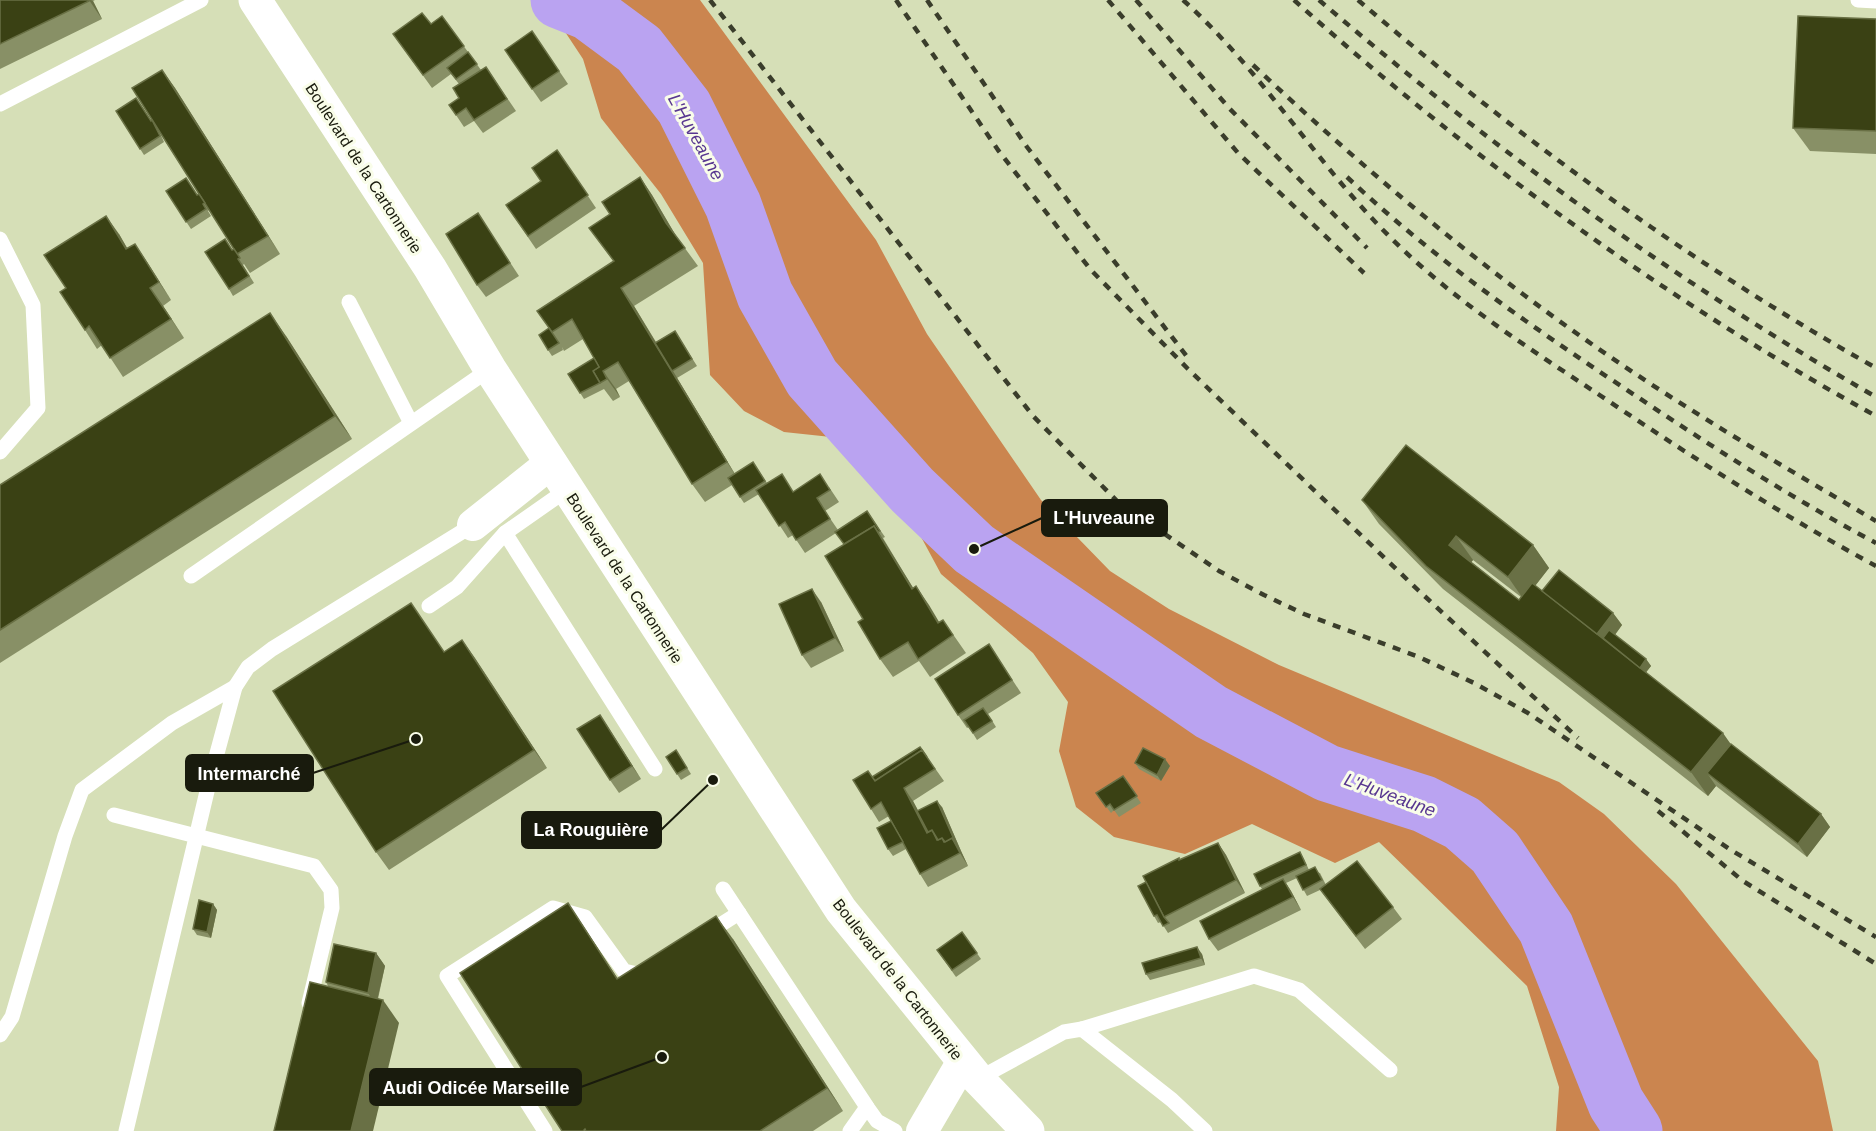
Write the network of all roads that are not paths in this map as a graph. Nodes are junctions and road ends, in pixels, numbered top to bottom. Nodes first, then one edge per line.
1 (201, 0) edge
2 (255, 0) edge
3 (1858, 0) edge
4 (1876, 1) edge
5 (0, 104) edge
6 (0, 239) edge
7 (349, 302) dead end
8 (490, 369) junction
9 (411, 423) junction
10 (0, 452) edge
11 (550, 463) junction
12 (568, 489) junction
13 (473, 525) joint
14 (505, 533) junction
15 (191, 576) dead end
16 (429, 606) dead end
17 (235, 687) junction
18 (655, 769) dead end
19 (114, 815) dead end
20 (197, 836) junction
21 (723, 889) dead end
22 (739, 913) junction
23 (690, 944) edge
24 (661, 962) edge
25 (304, 1020) edge
26 (1082, 1029) junction
27 (0, 1035) edge
28 (970, 1070) junction
29 (1390, 1070) dead end
30 (867, 1107) junction
31 (126, 1131) edge
32 (545, 1131) edge
33 (850, 1131) edge
34 (895, 1131) edge
35 (922, 1131) edge
36 (1028, 1131) edge
37 (1205, 1131) edge

1 - 5 lane
2 - 8 main road, Boulevard de la Cartonnerie
3 - 4 lane
6 - 10 lane
7 - 9 lane
8 - 9 lane
8 - 11 main road, Boulevard de la Cartonnerie
9 - 15 lane
11 - 12 main road, Boulevard de la Cartonnerie
11 - 13 street
12 - 14 lane
12 - 28 main road, Boulevard de la Cartonnerie
13 - 17 lane
14 - 16 lane
14 - 18 lane
17 - 20 lane
17 - 27 lane
19 - 20 lane
20 - 25 lane
20 - 31 lane
21 - 22 lane
22 - 23 lane
22 - 30 lane
24 - 32 lane
26 - 28 lane
26 - 29 lane
26 - 37 lane
28 - 35 street
28 - 36 main road, Boulevard de la Cartonnerie
30 - 33 lane
30 - 34 lane

